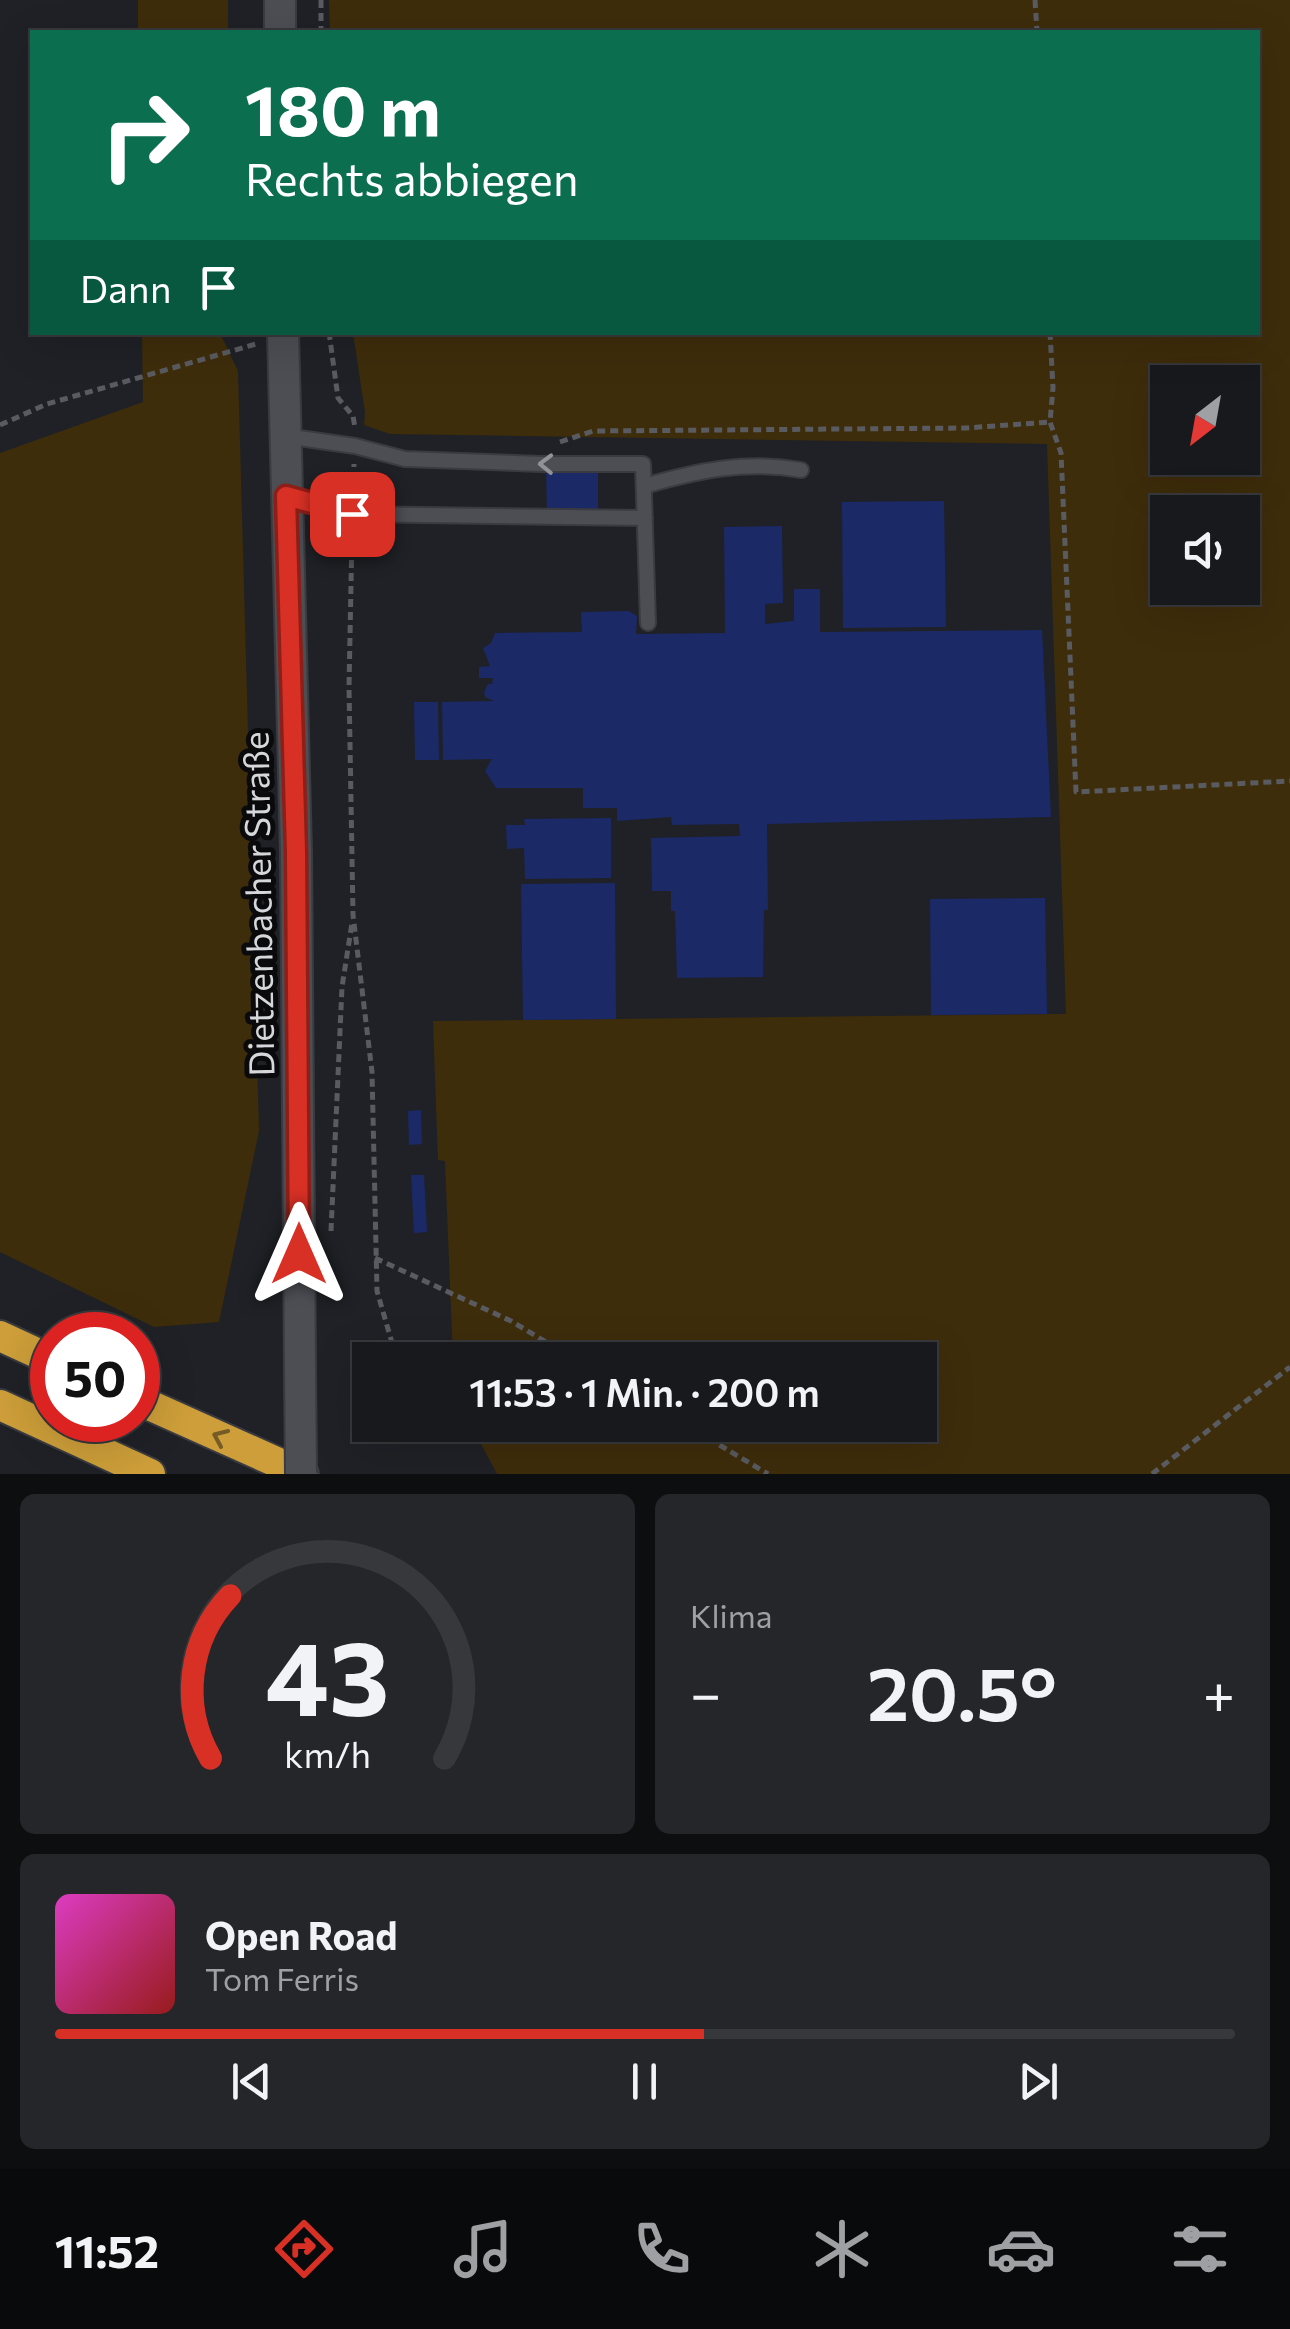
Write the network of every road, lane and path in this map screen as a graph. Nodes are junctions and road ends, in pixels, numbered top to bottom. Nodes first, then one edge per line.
1 (280, 0) edge
2 (320, 0) edge
3 (1035, 0) edge
4 (280, 30) edge
5 (321, 30) edge
6 (1037, 30) edge
7 (280, 335) edge
8 (283, 335) edge
9 (329, 335) edge
10 (1050, 335) edge
11 (1050, 422) junction
12 (0, 425) edge
13 (284, 436) junction
14 (355, 446) junction
15 (541, 464) junction
16 (801, 470) dead end
17 (644, 486) junction
18 (286, 496) junction
19 (352, 514) junction
20 (644, 518) junction
21 (648, 623) dead end
22 (1290, 781) edge
23 (353, 915) junction
24 (330, 1246) dead end
25 (375, 1258) junction
26 (0, 1336) edge
27 (393, 1342) edge
28 (546, 1342) edge
29 (30, 1350) edge
30 (1290, 1367) edge
31 (0, 1405) edge
32 (160, 1410) edge
33 (714, 1442) edge
34 (150, 1474) edge
35 (302, 1474) edge
36 (768, 1474) edge
37 (1152, 1474) edge

1 - 4 main road
2 - 5 path
3 - 6 path
7 - 12 path
8 - 13 main road, Dietzenbacher Straße
9 - 14 path
10 - 11 path
11 - 15 path
11 - 22 path
13 - 14 lane
13 - 18 main road, Dietzenbacher Straße
14 - 15 lane
14 - 19 path
17 -> 15 lane
16 - 17 lane
17 - 20 lane
18 - 19 lane
18 - 35 main road, Dietzenbacher Straße, bridge
19 - 20 lane
19 - 23 path
20 - 21 lane
23 - 24 path
23 - 25 path
25 - 27 path
25 - 28 path
26 - 29 highway
30 - 37 path
31 - 34 highway
35 -> 32 highway
33 - 36 path

